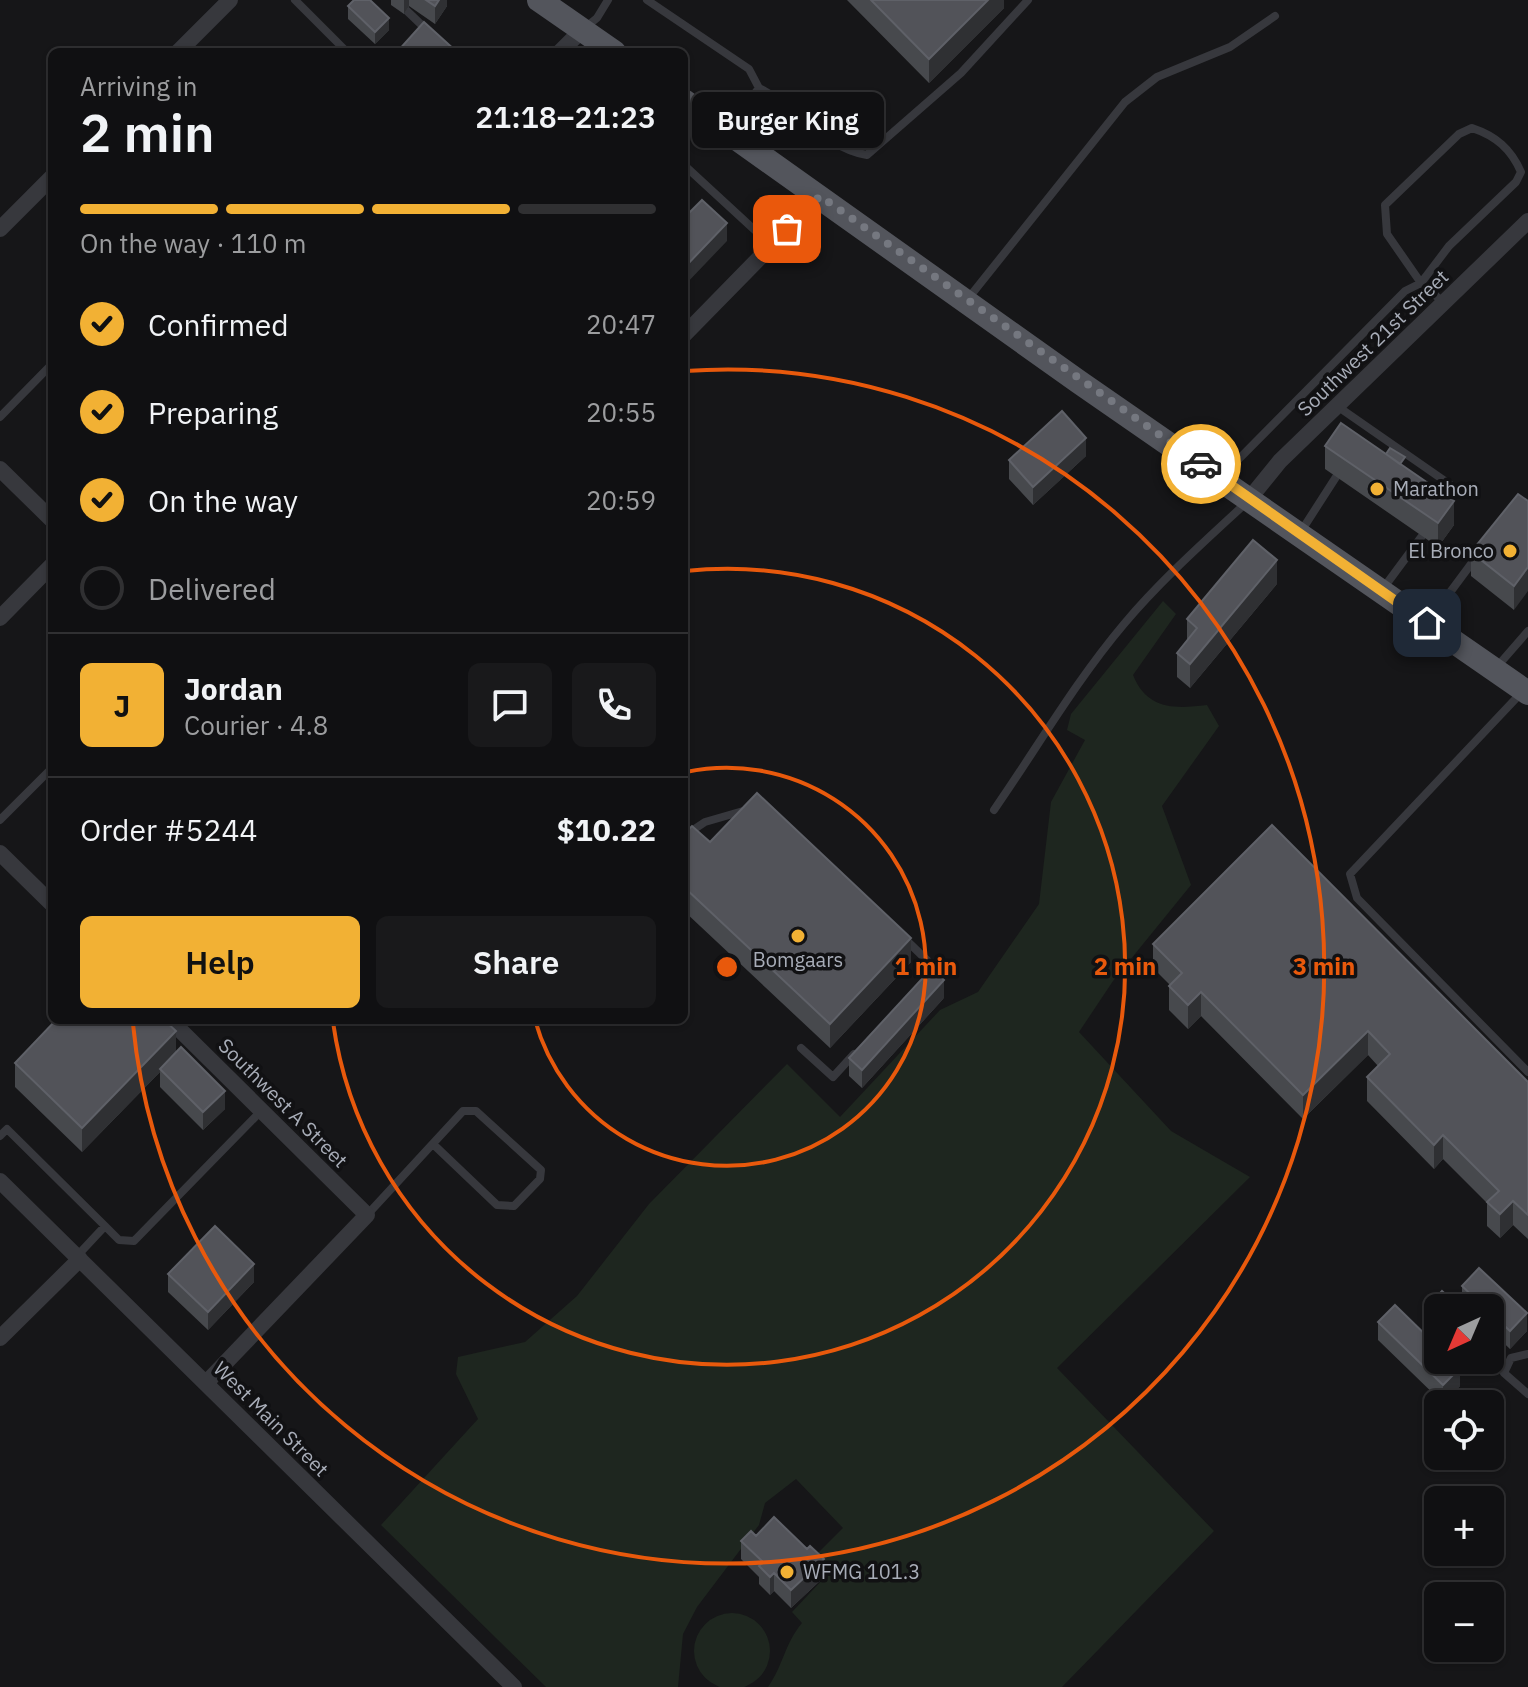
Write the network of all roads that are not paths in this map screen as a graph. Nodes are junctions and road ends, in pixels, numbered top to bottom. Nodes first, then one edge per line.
1 (230, 0) edge
2 (295, 0) edge
3 (539, 0) edge
4 (608, 0) edge
5 (647, 0) edge
6 (1028, 0) edge
7 (406, 10) dead end
8 (1275, 16) dead end
9 (582, 30) junction
10 (433, 38) edge
11 (182, 48) edge
12 (343, 48) edge
13 (564, 48) edge
14 (608, 48) edge
15 (759, 88) junction
16 (688, 107) edge
17 (727, 131) junction
18 (688, 169) edge
19 (48, 181) edge
20 (820, 196) junction
21 (1528, 221) edge
22 (0, 229) edge
23 (771, 246) junction
24 (1421, 283) junction
25 (967, 301) junction
26 (1444, 302) junction
27 (688, 331) edge
28 (48, 368) edge
29 (1337, 406) junction
30 (0, 417) edge
31 (1368, 428) junction
32 (1360, 441) edge
33 (0, 469) edge
34 (1336, 477) dead end
35 (1220, 478) junction
36 (1250, 498) junction
37 (1437, 513) edge
38 (48, 516) edge
39 (1300, 533) junction
40 (1422, 536) dead end
41 (1487, 544) edge
42 (48, 569) edge
43 (1381, 590) junction
44 (0, 618) edge
45 (1427, 623) junction
46 (1528, 631) edge
47 (1494, 669) junction
48 (1526, 692) edge
49 (48, 772) edge
50 (756, 808) edge
51 (994, 810) dead end
52 (0, 820) edge
53 (688, 833) edge
54 (0, 853) edge
55 (48, 900) edge
56 (905, 939) edge
57 (915, 990) edge
58 (174, 1024) edge
59 (864, 1044) edge
60 (801, 1048) dead end
61 (1528, 1072) edge
62 (262, 1111) junction
63 (0, 1136) edge
64 (433, 1144) junction
65 (0, 1181) edge
66 (367, 1215) junction
67 (105, 1226) junction
68 (78, 1258) junction
69 (0, 1338) edge
70 (1528, 1354) edge
71 (206, 1383) junction
72 (1528, 1394) edge
73 (514, 1687) edge

1 - 11 street
2 - 12 lane
3 - 9 main road
4 - 9 lane
5 - 15 lane
6 - 15 lane
7 - 10 lane
8 - 25 lane
9 - 13 street
9 - 14 main road
15 - 17 lane
16 - 17 main road
17 - 20 main road
18 - 23 lane
19 - 22 street
20 - 23 street
20 - 25 main road
21 - 26 street, Southwest 21st Street
23 - 27 street
24 - 24 lane
24 - 26 lane
24 - 35 lane
25 - 35 main road
26 - 29 street, Southwest 21st Street
28 - 30 lane
29 - 31 lane
29 - 36 street, Southwest 21st Street
31 - 32 lane
31 - 37 lane
33 - 38 street
34 - 39 lane
35 - 36 main road
36 - 39 main road
36 - 51 lane
39 - 43 main road
40 - 43 lane
41 - 45 lane
42 - 44 street
43 - 45 main road
45 - 47 main road
46 - 47 lane
47 - 48 main road
48 - 61 lane
49 - 52 lane
50 - 53 lane
54 - 55 street
56 - 57 lane
58 - 62 street, Southwest A Street
59 - 60 lane
62 - 66 street, Southwest A Street
62 - 67 lane
63 - 67 lane
64 - 64 lane
64 - 66 lane
65 - 68 street, West Main Street
66 - 71 street
67 - 68 lane
68 - 69 street
68 - 71 street, West Main Street
70 - 72 lane
71 - 73 street, West Main Street

